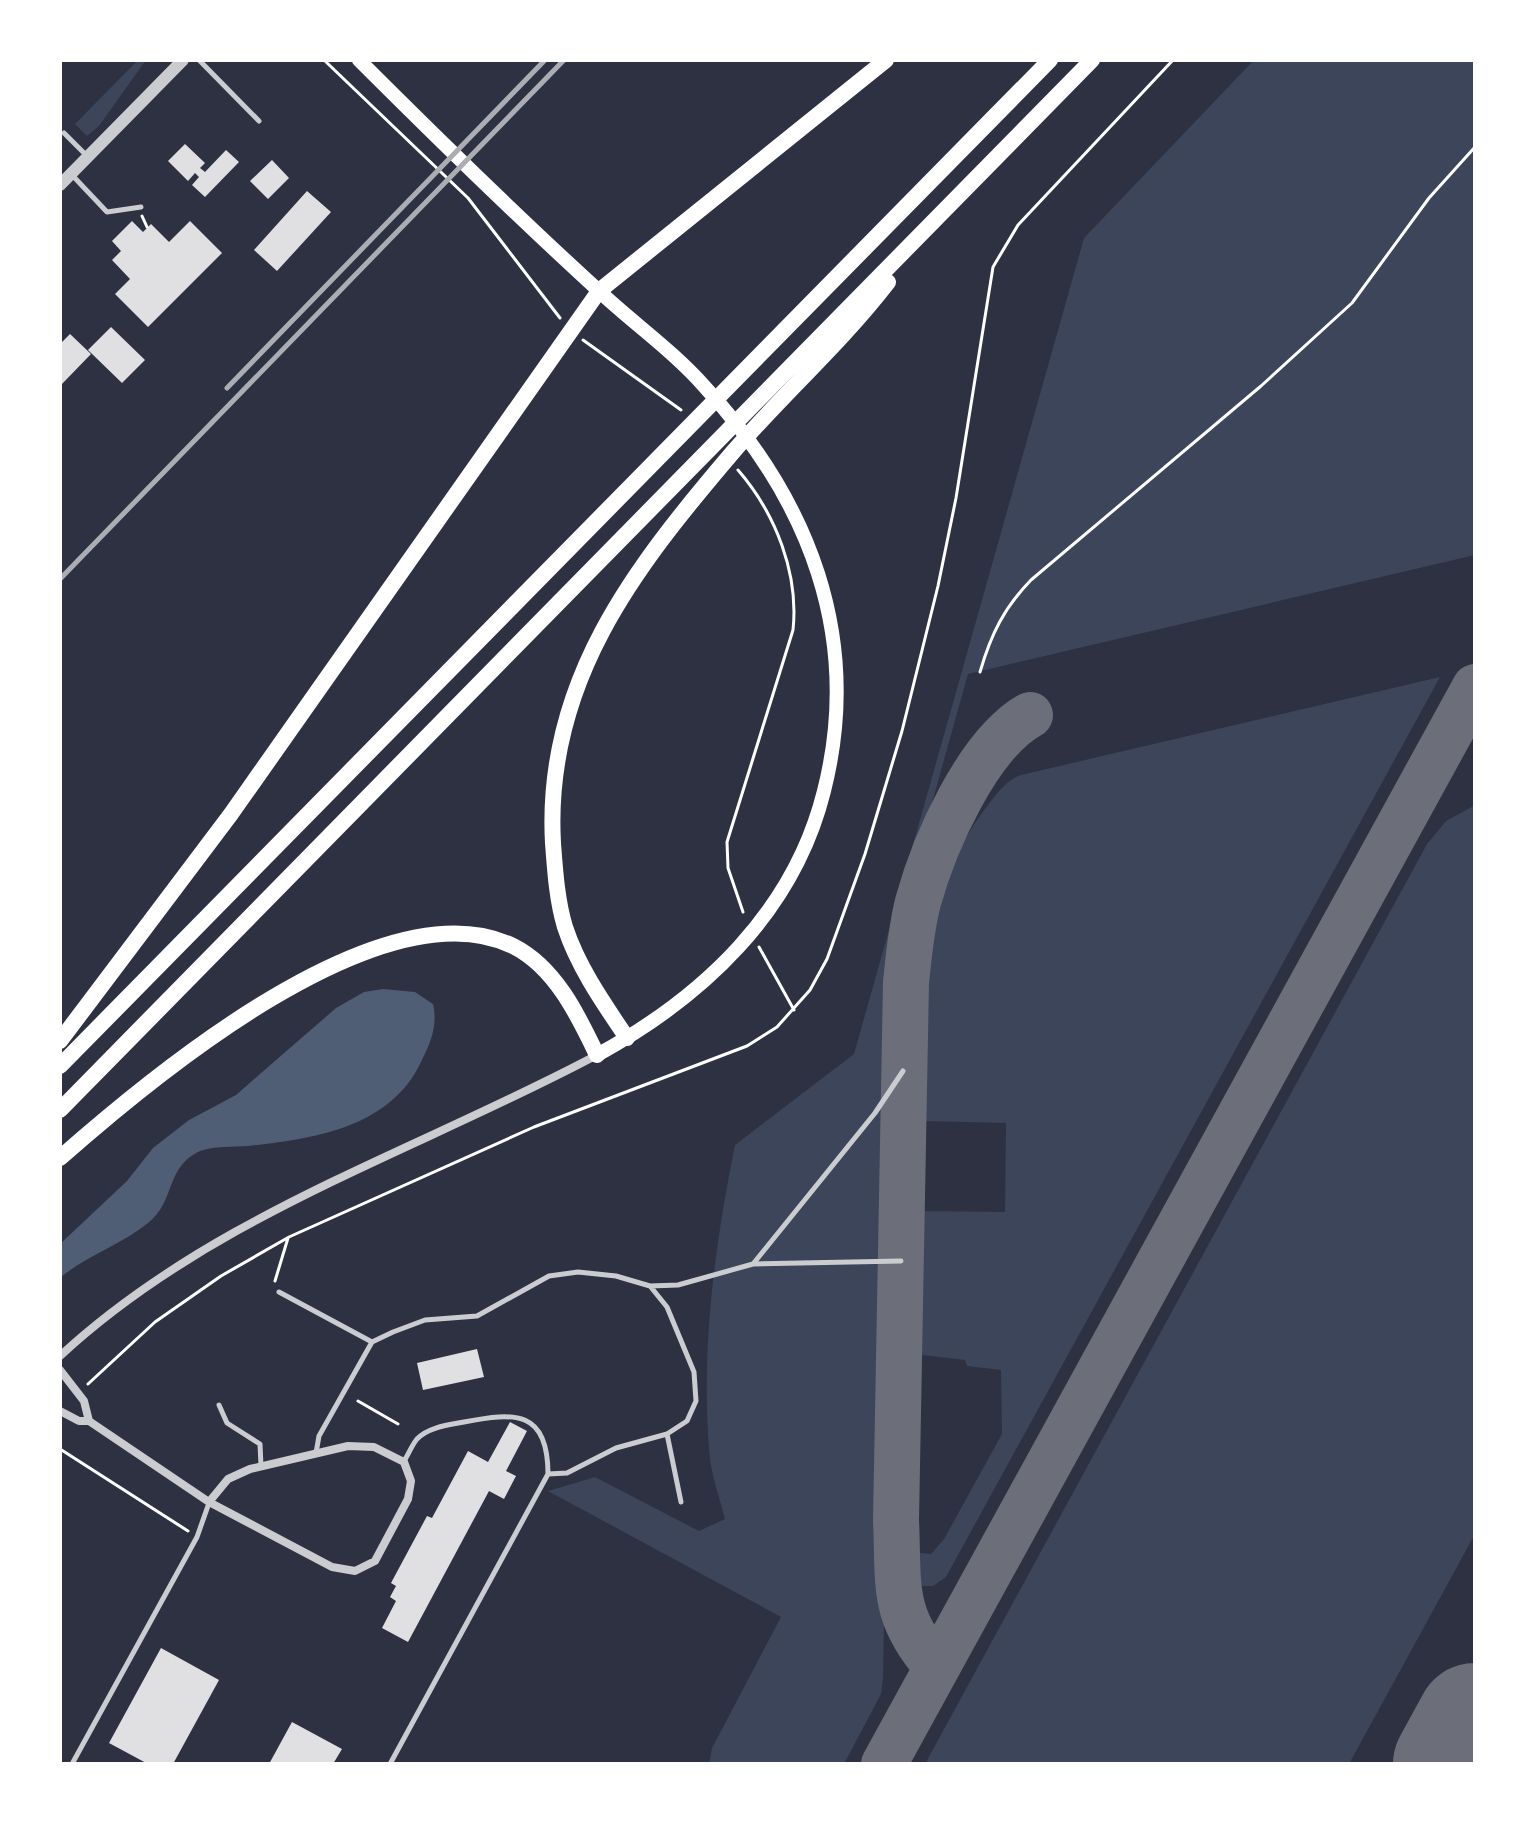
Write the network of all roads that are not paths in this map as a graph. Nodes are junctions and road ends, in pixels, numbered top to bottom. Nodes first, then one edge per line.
1 (183, 60) edge
2 (199, 60) edge
3 (359, 60) edge
4 (886, 60) edge
5 (1050, 60) edge
6 (1092, 60) edge
7 (259, 121) dead end
8 (64, 133) dead end
9 (87, 157) junction
10 (71, 174) junction
11 (60, 185) edge
12 (141, 207) dead end
13 (599, 291) junction
14 (781, 390) junction
15 (627, 1038) junction
16 (60, 1041) edge
17 (597, 1055) junction
18 (60, 1066) edge
19 (903, 1071) dead end
20 (60, 1110) edge
21 (60, 1158) edge
22 (901, 1261) dead end
23 (753, 1264) junction
24 (650, 1286) junction
25 (279, 1292) road end
26 (372, 1342) junction
27 (60, 1356) edge
28 (60, 1370) edge
29 (219, 1405) dead end
30 (60, 1411) edge
31 (89, 1421) junction
32 (667, 1434) junction
33 (316, 1454) junction
34 (404, 1462) junction
35 (261, 1466) junction
36 (548, 1474) junction
37 (209, 1502) junction
38 (681, 1502) dead end
39 (72, 1764) edge
40 (390, 1764) edge

1 - 9 street
2 - 7 lane
3 - 13 main road
4 - 13 highway
5 - 18 highway
6 - 14 highway
8 - 9 lane
9 - 10 street
10 - 11 street
10 - 12 lane
13 - 15 main road
13 - 16 highway
14 - 15 highway
14 - 20 highway
15 - 17 main road
17 - 21 highway
17 - 27 street
19 - 23 lane
22 - 23 lane
23 - 24 lane
24 - 26 lane
24 - 32 lane
25 - 26 lane
26 - 33 lane
28 - 31 street
29 - 35 lane
30 - 31 street
31 - 37 street
32 - 36 lane
32 - 38 lane
33 - 34 street
33 - 35 street
34 - 36 lane
34 - 37 street
35 - 37 street
36 - 40 lane
37 - 39 lane

